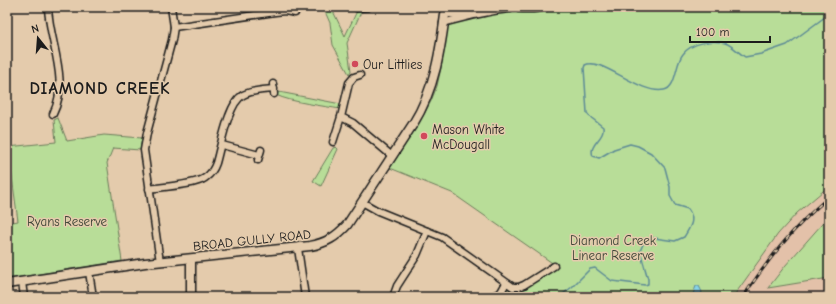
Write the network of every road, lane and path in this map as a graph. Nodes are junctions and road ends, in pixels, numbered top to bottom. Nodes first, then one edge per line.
1 (48, 7) edge
2 (171, 7) edge
3 (478, 7) edge
4 (546, 7) edge
5 (445, 10) edge
6 (483, 10) edge
7 (295, 13) dead end
8 (443, 23) junction
9 (174, 27) junction
10 (360, 75) dead end
11 (274, 89) dead end
12 (53, 114) dead end
13 (340, 117) junction
14 (333, 142) dead end
15 (222, 144) junction
16 (259, 155) dead end
17 (392, 156) junction
18 (149, 189) junction
19 (362, 202) junction
20 (428, 231) junction
21 (298, 248) junction
22 (191, 259) junction
23 (160, 262) junction
24 (554, 266) dead end
25 (89, 272) junction
26 (22, 282) junction
27 (506, 283) junction
28 (7, 284) edge
29 (24, 297) edge
30 (93, 297) edge
31 (191, 297) edge
32 (305, 297) edge
33 (393, 297) edge
34 (491, 297) edge

1 - 12 street
2 - 9 street
3 - 5 street
4 - 6 street
5 - 8 street, BROAD GULLY ROAD
6 - 8 street
7 - 9 street
8 - 17 street, BROAD GULLY ROAD
9 - 18 street
10 - 13 street
11 - 15 street
13 - 14 street
13 - 17 street
15 - 16 street
15 - 18 street
17 - 19 street, BROAD GULLY ROAD
18 - 23 street
19 - 20 street
19 - 21 street, BROAD GULLY ROAD
20 - 27 street
20 - 33 street
21 - 22 street, BROAD GULLY ROAD
21 - 32 street
22 - 23 street, BROAD GULLY ROAD
22 - 31 street
23 - 25 street, BROAD GULLY ROAD
24 - 27 street
25 - 26 street, BROAD GULLY ROAD
25 - 30 street
26 - 28 street, BROAD GULLY ROAD
26 - 29 street
27 - 34 street

